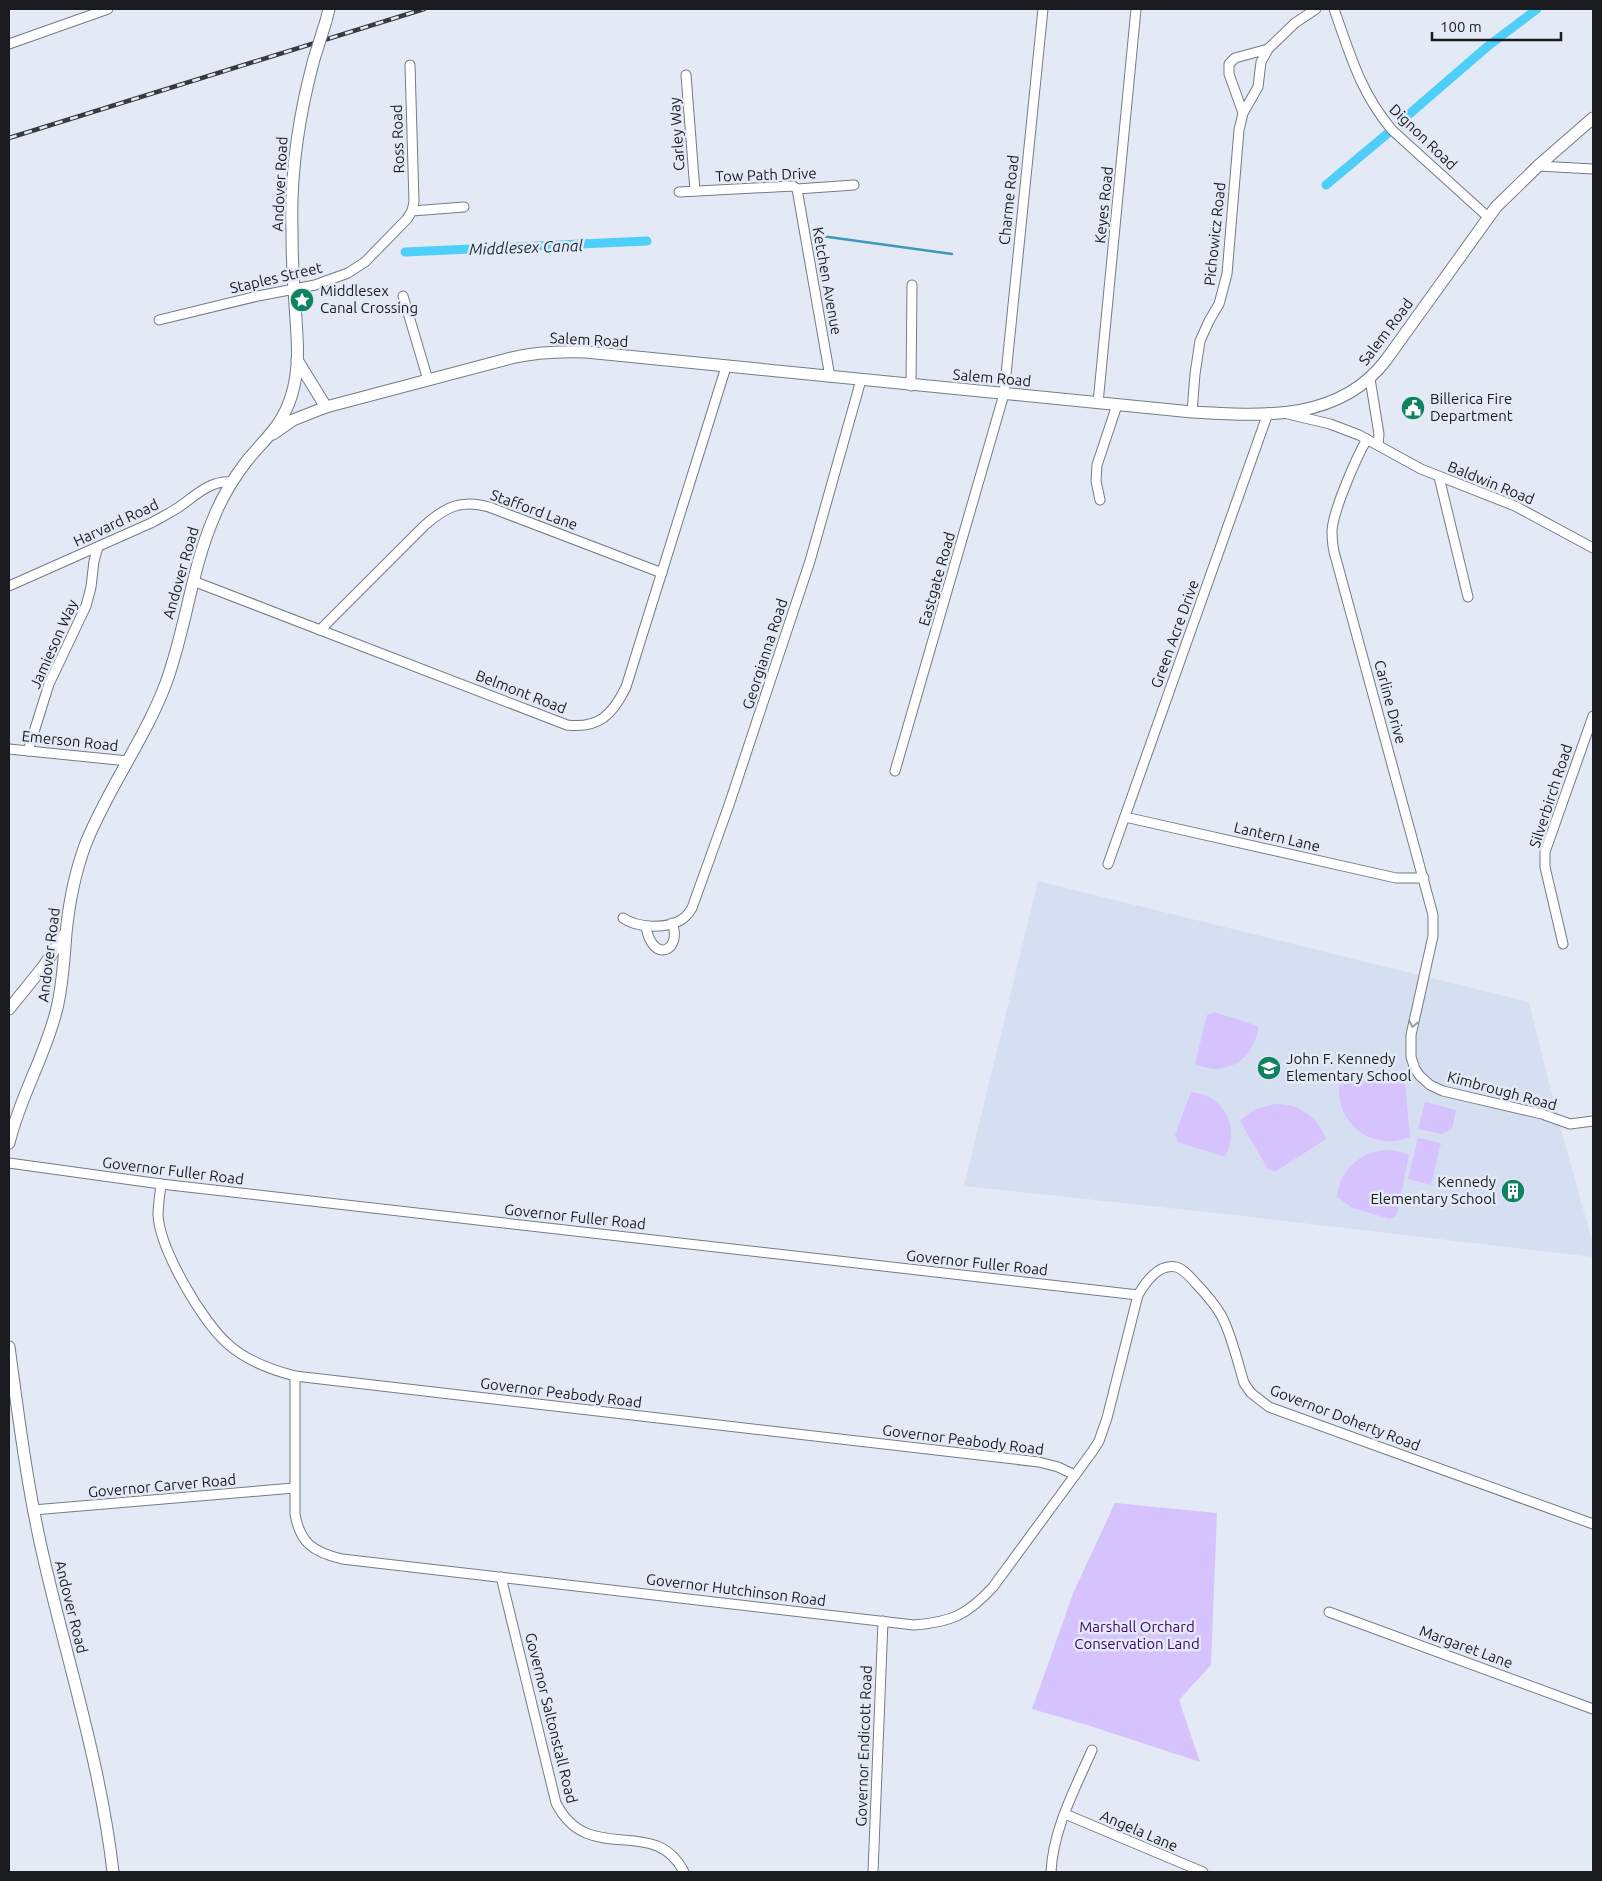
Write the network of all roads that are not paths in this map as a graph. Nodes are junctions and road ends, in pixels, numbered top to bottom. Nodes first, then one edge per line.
1 (108, 9) edge
2 (329, 9) edge
3 (1043, 9) edge
4 (1136, 9) edge
5 (1316, 9) edge
6 (1334, 9) edge
7 (9, 44) edge
8 (1268, 50) junction
9 (410, 65) dead end
10 (686, 75) dead end
11 (1243, 113) junction
12 (1593, 118) edge
13 (1538, 166) junction
14 (1593, 169) edge
15 (854, 185) dead end
16 (797, 189) junction
17 (694, 191) junction
18 (679, 192) dead end
19 (464, 207) dead end
20 (412, 211) junction
21 (1488, 217) junction
22 (912, 285) dead end
23 (294, 290) junction
24 (403, 296) dead end
25 (159, 320) dead end
26 (297, 360) junction
27 (726, 367) junction
28 (830, 377) junction
29 (1370, 379) junction
30 (428, 380) junction
31 (861, 380) junction
32 (911, 386) junction
33 (1004, 394) junction
34 (1098, 403) junction
35 (1117, 405) junction
36 (326, 407) junction
37 (1192, 412) junction
38 (1271, 413) junction
39 (273, 434) junction
40 (1367, 439) junction
41 (1378, 445) junction
42 (1439, 477) junction
43 (232, 482) junction
44 (1100, 500) dead end
45 (98, 547) junction
46 (1593, 548) edge
47 (662, 573) junction
48 (193, 581) junction
49 (9, 586) edge
50 (1468, 597) dead end
51 (320, 630) junction
52 (1593, 716) edge
53 (9, 749) edge
54 (28, 751) junction
55 (128, 761) junction
56 (896, 771) dead end
57 (1125, 817) junction
58 (1108, 864) dead end
59 (1424, 878) junction
60 (623, 918) dead end
61 (672, 923) junction
62 (646, 927) junction
63 (66, 930) junction
64 (1563, 944) dead end
65 (43, 967) junction
66 (64, 969) junction
67 (1423, 976) joint
68 (9, 1009) edge
69 (1593, 1121) edge
70 (9, 1143) edge
71 (9, 1163) edge
72 (161, 1184) junction
73 (1138, 1295) junction
74 (9, 1347) edge
75 (294, 1376) junction
76 (1075, 1475) junction
77 (294, 1488) junction
78 (33, 1510) junction
79 (1593, 1524) edge
80 (501, 1577) junction
81 (1329, 1612) dead end
82 (883, 1621) junction
83 (1593, 1709) edge
84 (1092, 1750) dead end
85 (1065, 1814) junction
86 (113, 1872) edge
87 (684, 1872) edge
88 (873, 1872) edge
89 (1051, 1872) edge
90 (1203, 1872) edge

1 - 7 street
2 - 23 main road, Andover Road, bridge
3 - 33 street, Charme Road
4 - 34 street, Keyes Road
5 - 8 street, Pichowicz Road
6 - 21 street, Dignon Road
8 - 11 street, Pichowicz Road
8 - 11 street
9 - 20 street, Ross Road
10 - 17 street, Carley Way
11 - 37 street, Pichowicz Road
12 - 13 main road, Salem Road
13 - 14 street
13 - 21 main road, Salem Road
15 - 16 street, Tow Path Drive
16 - 17 street, Tow Path Drive
16 - 28 street, Ketchen Avenue
17 - 18 street, Tow Path Drive
19 - 20 street
20 - 23 street, Staples Street
21 - 29 main road, Salem Road
22 - 32 street
23 - 25 street, Staples Street
23 - 26 main road, Andover Road
24 - 30 street
26 - 36 main road
26 - 39 main road, Andover Road
27 - 28 main road, Salem Road
27 - 30 main road, Salem Road
27 - 47 street, Belmont Road
28 - 31 main road, Salem Road
29 - 38 main road, Salem Road
29 - 41 street
30 - 36 main road, Salem Road
31 - 32 main road, Salem Road
31 - 61 street, Georgianna Road
32 - 33 main road, Salem Road
33 - 34 main road, Salem Road
33 - 56 street, Eastgate Road
34 - 35 main road, Salem Road
35 - 37 main road, Salem Road
35 - 44 street
36 - 39 main road, Salem Road
37 - 38 main road, Salem Road
38 - 40 street, Baldwin Road
38 - 57 street, Green Acre Drive
39 - 43 main road, Andover Road
40 - 41 street, Baldwin Road
40 - 59 street, Carline Drive
41 - 42 street, Baldwin Road
42 - 46 street, Baldwin Road
42 - 50 street
43 - 45 street, Harvard Road
43 - 48 main road, Andover Road
45 - 49 street, Harvard Road
45 - 54 street, Jamieson Way
47 - 51 street, Stafford Lane
47 - 51 street, Belmont Road
48 - 51 street, Belmont Road
48 - 55 main road, Andover Road
52 - 64 street, Silverbirch Road
53 - 54 street, Emerson Road
54 - 55 street, Emerson Road
55 - 63 main road, Andover Road
57 - 58 street, Green Acre Drive
57 - 59 street, Lantern Lane
59 - 67 street, Carline Drive
60 - 62 street
61 - 62 street, Georgianna Road
61 - 62 street
63 - 65 main road
63 - 66 main road, Andover Road
65 - 66 main road
65 - 68 main road
66 - 70 main road, Andover Road
67 -> 69 street, Kimbrough Road
71 - 72 street, Governor Fuller Road
72 - 73 street, Governor Fuller Road
72 - 75 street, Governor Peabody Road
73 - 76 street, Governor Hutchinson Road
73 - 79 street, Governor Doherty Road
74 - 78 main road, Andover Road
75 - 76 street, Governor Peabody Road
75 - 77 street, Governor Hutchinson Road
76 - 82 street, Governor Hutchinson Road
77 - 78 street, Governor Carver Road
77 - 80 street, Governor Hutchinson Road
78 - 86 main road, Andover Road
80 - 82 street, Governor Hutchinson Road
80 - 87 street, Governor Saltonstall Road
81 - 83 street, Margaret Lane
82 - 88 street, Governor Endicott Road
84 - 85 street
85 - 89 street
85 - 90 street, Angela Lane

